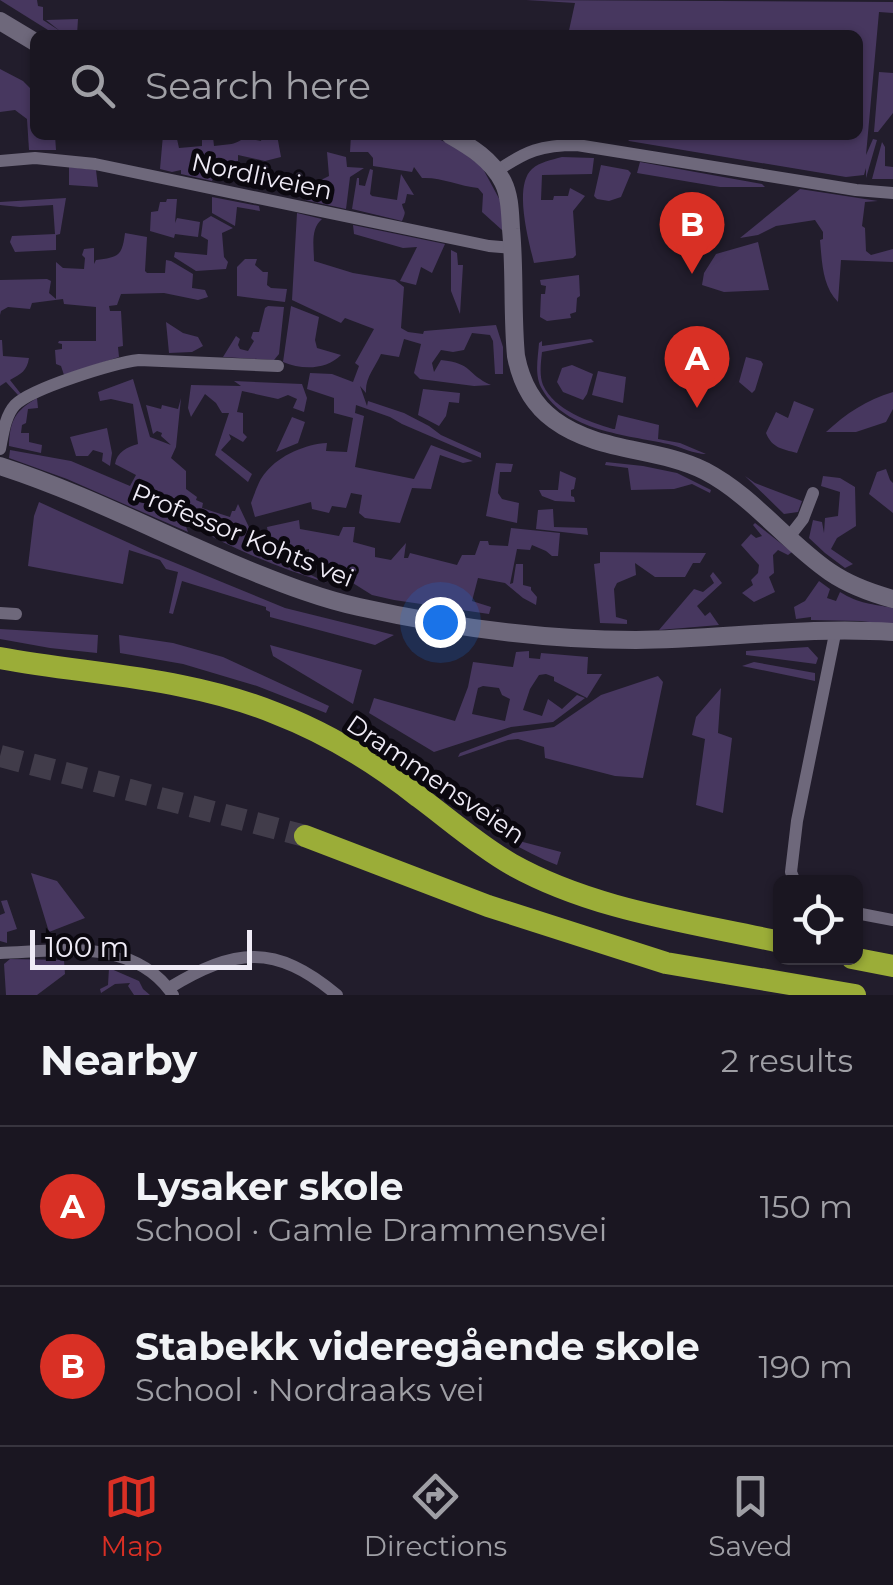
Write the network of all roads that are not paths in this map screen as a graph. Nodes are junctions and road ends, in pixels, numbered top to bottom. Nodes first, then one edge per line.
1 (0, 21) edge
2 (30, 39) edge
3 (458, 140) edge
4 (0, 162) edge
5 (496, 171) junction
6 (893, 193) edge
7 (512, 248) junction
8 (278, 366) dead end
9 (0, 449) edge
10 (0, 466) edge
11 (813, 493) dead end
12 (789, 537) junction
13 (893, 599) edge
14 (0, 613) edge
15 (16, 614) dead end
16 (836, 629) junction
17 (893, 632) edge
18 (0, 658) edge
19 (305, 836) tunnel mouth
20 (793, 875) edge
21 (863, 914) edge
22 (893, 920) edge
23 (773, 940) edge
24 (0, 952) edge
25 (863, 960) edge
26 (893, 966) edge
27 (171, 992) edge
28 (336, 995) edge
29 (854, 995) edge

1 - 2 main road
3 - 5 main road
4 - 7 street, Nordliveien
5 - 6 street
5 - 7 main road
7 - 12 main road
8 - 9 street
10 - 16 main road, Professor Kohts vei
11 - 12 street
12 - 13 main road
14 - 15 street
16 - 17 main road, Professor Kohts vei
16 - 20 street
18 - 23 highway, Drammensveien
19 - 29 highway
21 - 22 street
24 - 27 street
25 - 26 highway
27 - 28 street

